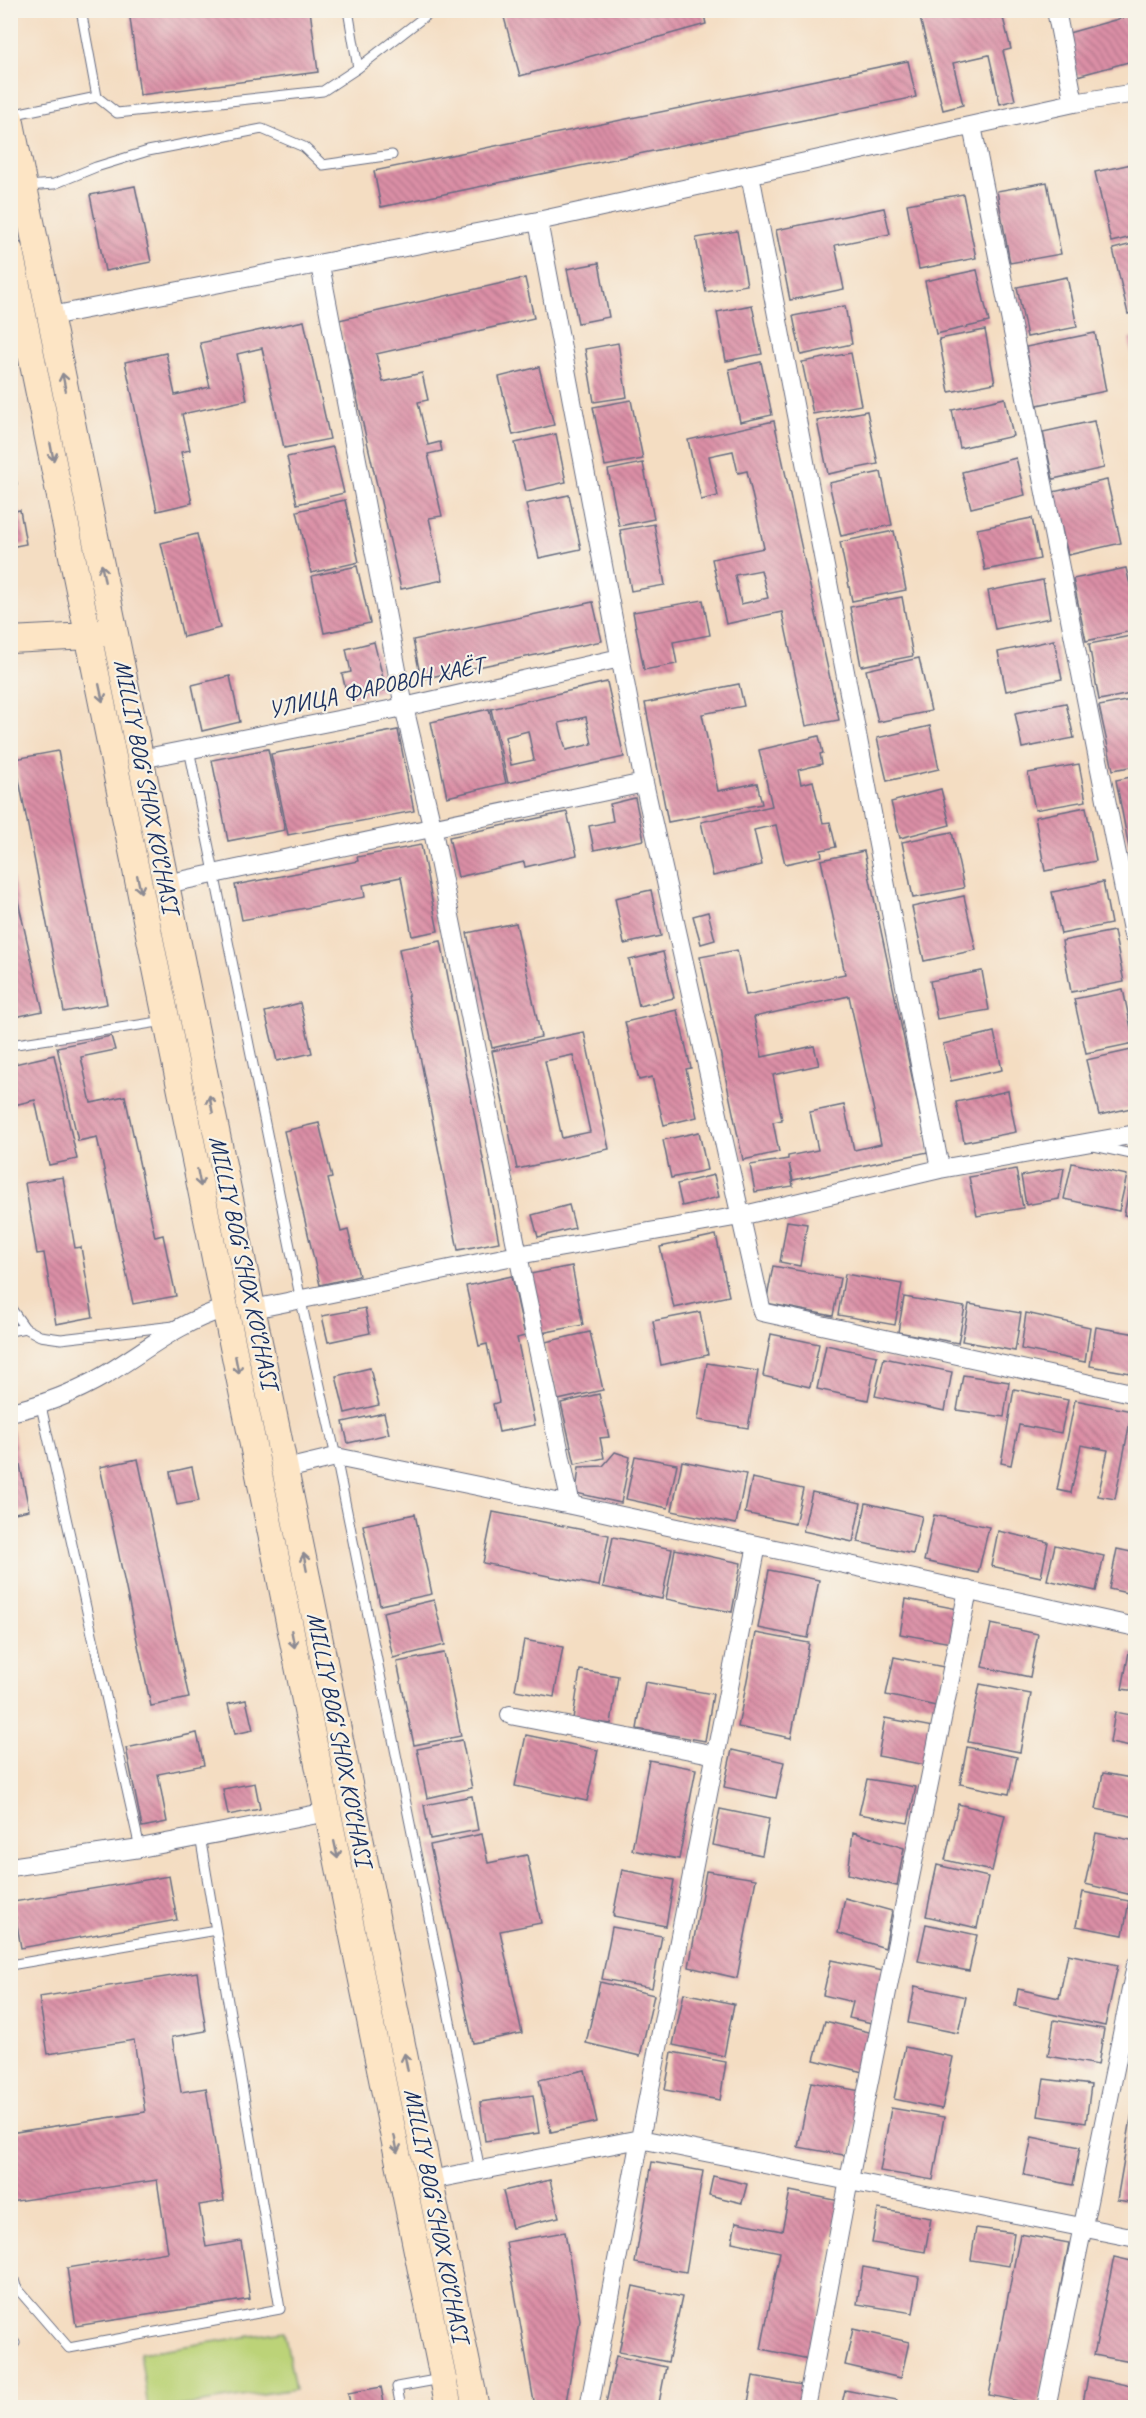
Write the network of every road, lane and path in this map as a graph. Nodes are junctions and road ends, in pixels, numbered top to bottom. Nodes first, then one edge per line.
1 (81, 10) edge
2 (348, 10) edge
3 (433, 10) edge
4 (1056, 10) edge
5 (358, 68) junction
6 (97, 97) junction
7 (1136, 97) edge
8 (1074, 103) junction
9 (10, 116) edge
10 (972, 126) junction
11 (392, 155) dead end
12 (750, 174) junction
13 (25, 186) junction
14 (538, 221) junction
15 (10, 251) edge
16 (320, 265) junction
17 (51, 316) junction
18 (20, 349) edge
19 (115, 630) junction
20 (89, 636) junction
21 (10, 640) edge
22 (620, 658) junction
23 (404, 707) junction
24 (189, 749) junction
25 (141, 759) junction
26 (644, 783) junction
27 (432, 826) junction
28 (214, 874) junction
29 (166, 884) junction
30 (1135, 938) edge
31 (167, 1020) junction
32 (10, 1045) edge
33 (1136, 1134) edge
34 (1081, 1142) junction
35 (1136, 1155) edge
36 (940, 1169) junction
37 (741, 1216) junction
38 (518, 1255) junction
39 (302, 1301) junction
40 (10, 1307) edge
41 (226, 1308) junction
42 (253, 1309) junction
43 (180, 1326) junction
44 (25, 1328) junction
45 (10, 1331) edge
46 (1136, 1394) edge
47 (41, 1406) junction
48 (10, 1412) edge
49 (336, 1457) junction
50 (286, 1469) junction
51 (571, 1505) junction
52 (757, 1545) junction
53 (968, 1590) junction
54 (313, 1604) junction
55 (288, 1611) junction
56 (1136, 1627) edge
57 (510, 1715) dead end
58 (716, 1755) junction
59 (328, 1812) junction
60 (200, 1836) junction
61 (140, 1848) junction
62 (10, 1867) edge
63 (216, 1930) junction
64 (10, 1965) edge
65 (1136, 1965) edge
66 (640, 2139) junction
67 (480, 2170) junction
68 (430, 2180) junction
69 (849, 2180) junction
70 (404, 2185) junction
71 (1082, 2227) junction
72 (1136, 2238) edge
73 (10, 2265) edge
74 (444, 2379) junction
75 (401, 2408) edge
76 (449, 2408) edge
77 (476, 2408) edge
78 (589, 2408) edge
79 (806, 2408) edge
80 (1047, 2408) edge

1 - 6 lane
2 - 5 lane
3 - 5 lane
4 - 8 street
5 - 6 lane
6 - 9 lane
7 - 8 street
8 - 10 street
9 - 13 main road, MILLIY BOG‘ SHOX KO‘CHASI
10 - 12 street
10 - 30 street
11 - 13 lane
12 - 14 street
12 - 36 street
13 - 17 main road, MILLIY BOG‘ SHOX KO‘CHASI
14 - 16 street
14 - 22 street
15 - 18 main road, MILLIY BOG‘ SHOX KO‘CHASI
16 - 17 street
16 - 23 street
19 -> 17 main road, MILLIY BOG‘ SHOX KO‘CHASI
18 -> 20 main road, MILLIY BOG‘ SHOX KO‘CHASI
19 - 20 main road
19 - 25 main road, MILLIY BOG‘ SHOX KO‘CHASI
20 - 21 main road
20 -> 31 main road, MILLIY BOG‘ SHOX KO‘CHASI
22 - 23 street, УЛИЦА ФАРОВОН ХАЁТ
22 - 26 street
23 - 24 street, УЛИЦА ФАРОВОН ХАЁТ
23 - 27 street
24 - 25 street, УЛИЦА ФАРОВОН ХАЁТ
24 - 28 lane
25 - 29 main road, MILLIY BOG‘ SHOX KO‘CHASI
26 - 27 street
26 - 37 street
27 - 28 street
27 - 38 street
28 - 29 street
28 - 39 lane
42 -> 29 main road, MILLIY BOG‘ SHOX KO‘CHASI
31 - 32 lane
31 -> 41 main road, MILLIY BOG‘ SHOX KO‘CHASI
33 - 34 street
34 - 35 lane
34 - 36 street
36 - 37 street
37 - 38 street
37 - 46 street
38 - 39 street
38 - 51 street
39 - 42 street
39 - 49 lane
40 - 44 lane
41 - 43 street
41 -> 55 main road, MILLIY BOG‘ SHOX KO‘CHASI
42 - 50 main road, MILLIY BOG‘ SHOX KO‘CHASI
43 - 44 lane
43 - 47 street
44 - 45 lane
47 - 48 street
47 - 61 lane
49 - 50 street
49 - 51 street
49 - 67 lane
54 -> 50 main road, MILLIY BOG‘ SHOX KO‘CHASI
51 - 52 street
52 - 53 street
52 - 58 street
53 - 56 street
53 - 69 street
54 - 55 main road
68 -> 54 main road, MILLIY BOG‘ SHOX KO‘CHASI
55 -> 59 main road, MILLIY BOG‘ SHOX KO‘CHASI
57 - 58 street
58 - 66 street
59 - 60 street
59 -> 70 main road, MILLIY BOG‘ SHOX KO‘CHASI
60 - 61 street
60 - 63 lane
61 - 62 street
63 - 64 lane
63 - 73 lane
65 - 71 street
66 - 67 street
66 - 69 street
66 - 78 street
67 - 68 street
68 - 70 main road
68 - 77 main road, MILLIY BOG‘ SHOX KO‘CHASI
69 - 71 street
69 - 79 street
70 - 74 main road, MILLIY BOG‘ SHOX KO‘CHASI
71 - 72 street
71 - 80 street
74 - 75 lane
74 - 76 main road, MILLIY BOG‘ SHOX KO‘CHASI

